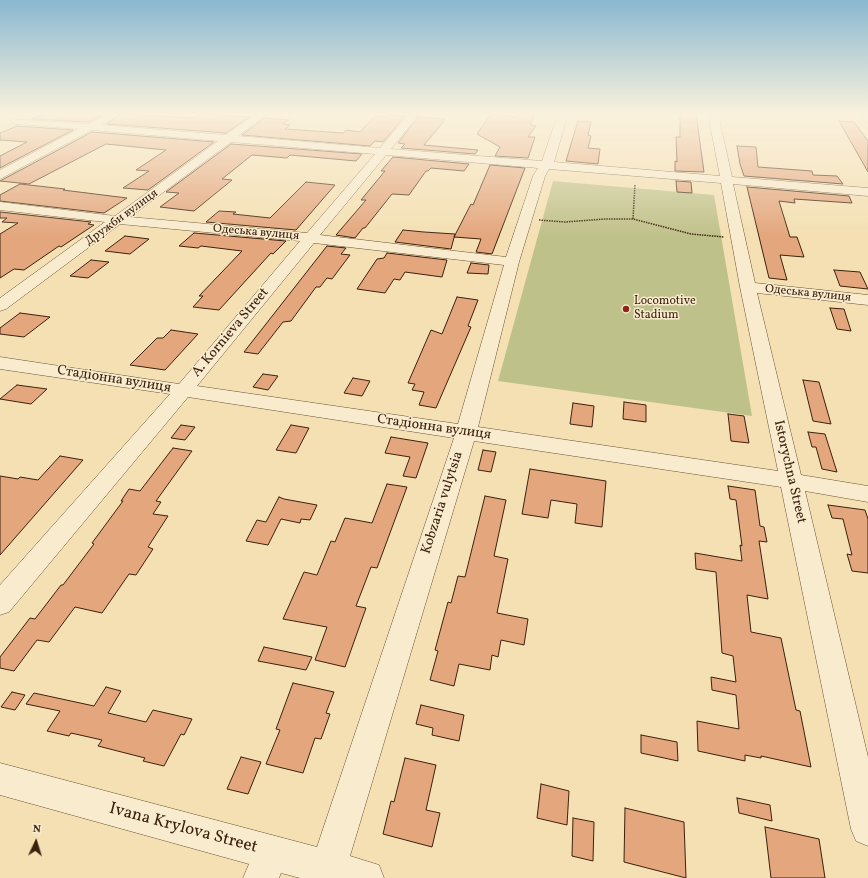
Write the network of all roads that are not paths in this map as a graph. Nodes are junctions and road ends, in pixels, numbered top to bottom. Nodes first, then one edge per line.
1 (38, 155) edge
2 (206, 155) edge
3 (379, 155) edge
4 (399, 155) edge
5 (549, 155) edge
6 (722, 155) edge
7 (543, 171) junction
8 (0, 175) edge
9 (727, 181) junction
10 (868, 192) edge
11 (0, 206) edge
12 (118, 220) junction
13 (310, 238) junction
14 (512, 262) junction
15 (748, 288) junction
16 (868, 300) edge
17 (0, 306) edge
18 (0, 363) edge
19 (183, 391) junction
20 (466, 432) junction
21 (792, 481) junction
22 (868, 494) edge
23 (0, 604) edge
24 (0, 779) edge
25 (868, 829) edge
26 (266, 866) edge
27 (328, 868) junction
28 (366, 878) edge

1 - 8 street
2 - 12 street, Дружби вулиця
3 - 13 street, A. Kornieva Street
4 - 7 street
5 - 7 street, Kobzaria vulytsia
6 - 9 street, Istorychna Street
7 - 9 street
7 - 14 street, Kobzaria vulytsia
9 - 10 street
9 - 15 street, Istorychna Street
11 - 12 street, Одеська вулиця
12 - 13 street, Одеська вулиця
12 - 17 street, Дружби вулиця
13 - 14 street, Одеська вулиця
13 - 19 street, A. Kornieva Street
14 - 20 street, Kobzaria vulytsia
15 - 16 street, Одеська вулиця
15 - 21 street, Istorychna Street
18 - 19 street, Стадіонна вулиця
19 - 20 street, Стадіонна вулиця
19 - 23 street, A. Kornieva Street
20 - 21 street, Стадіонна вулиця
20 - 27 street, Kobzaria vulytsia
21 - 22 street, Стадіонна вулиця
21 - 25 street, Istorychna Street
24 - 26 street, Ivana Krylova Street
26 - 27 street, Ivana Krylova Street
27 - 28 street, Ivana Krylova Street

